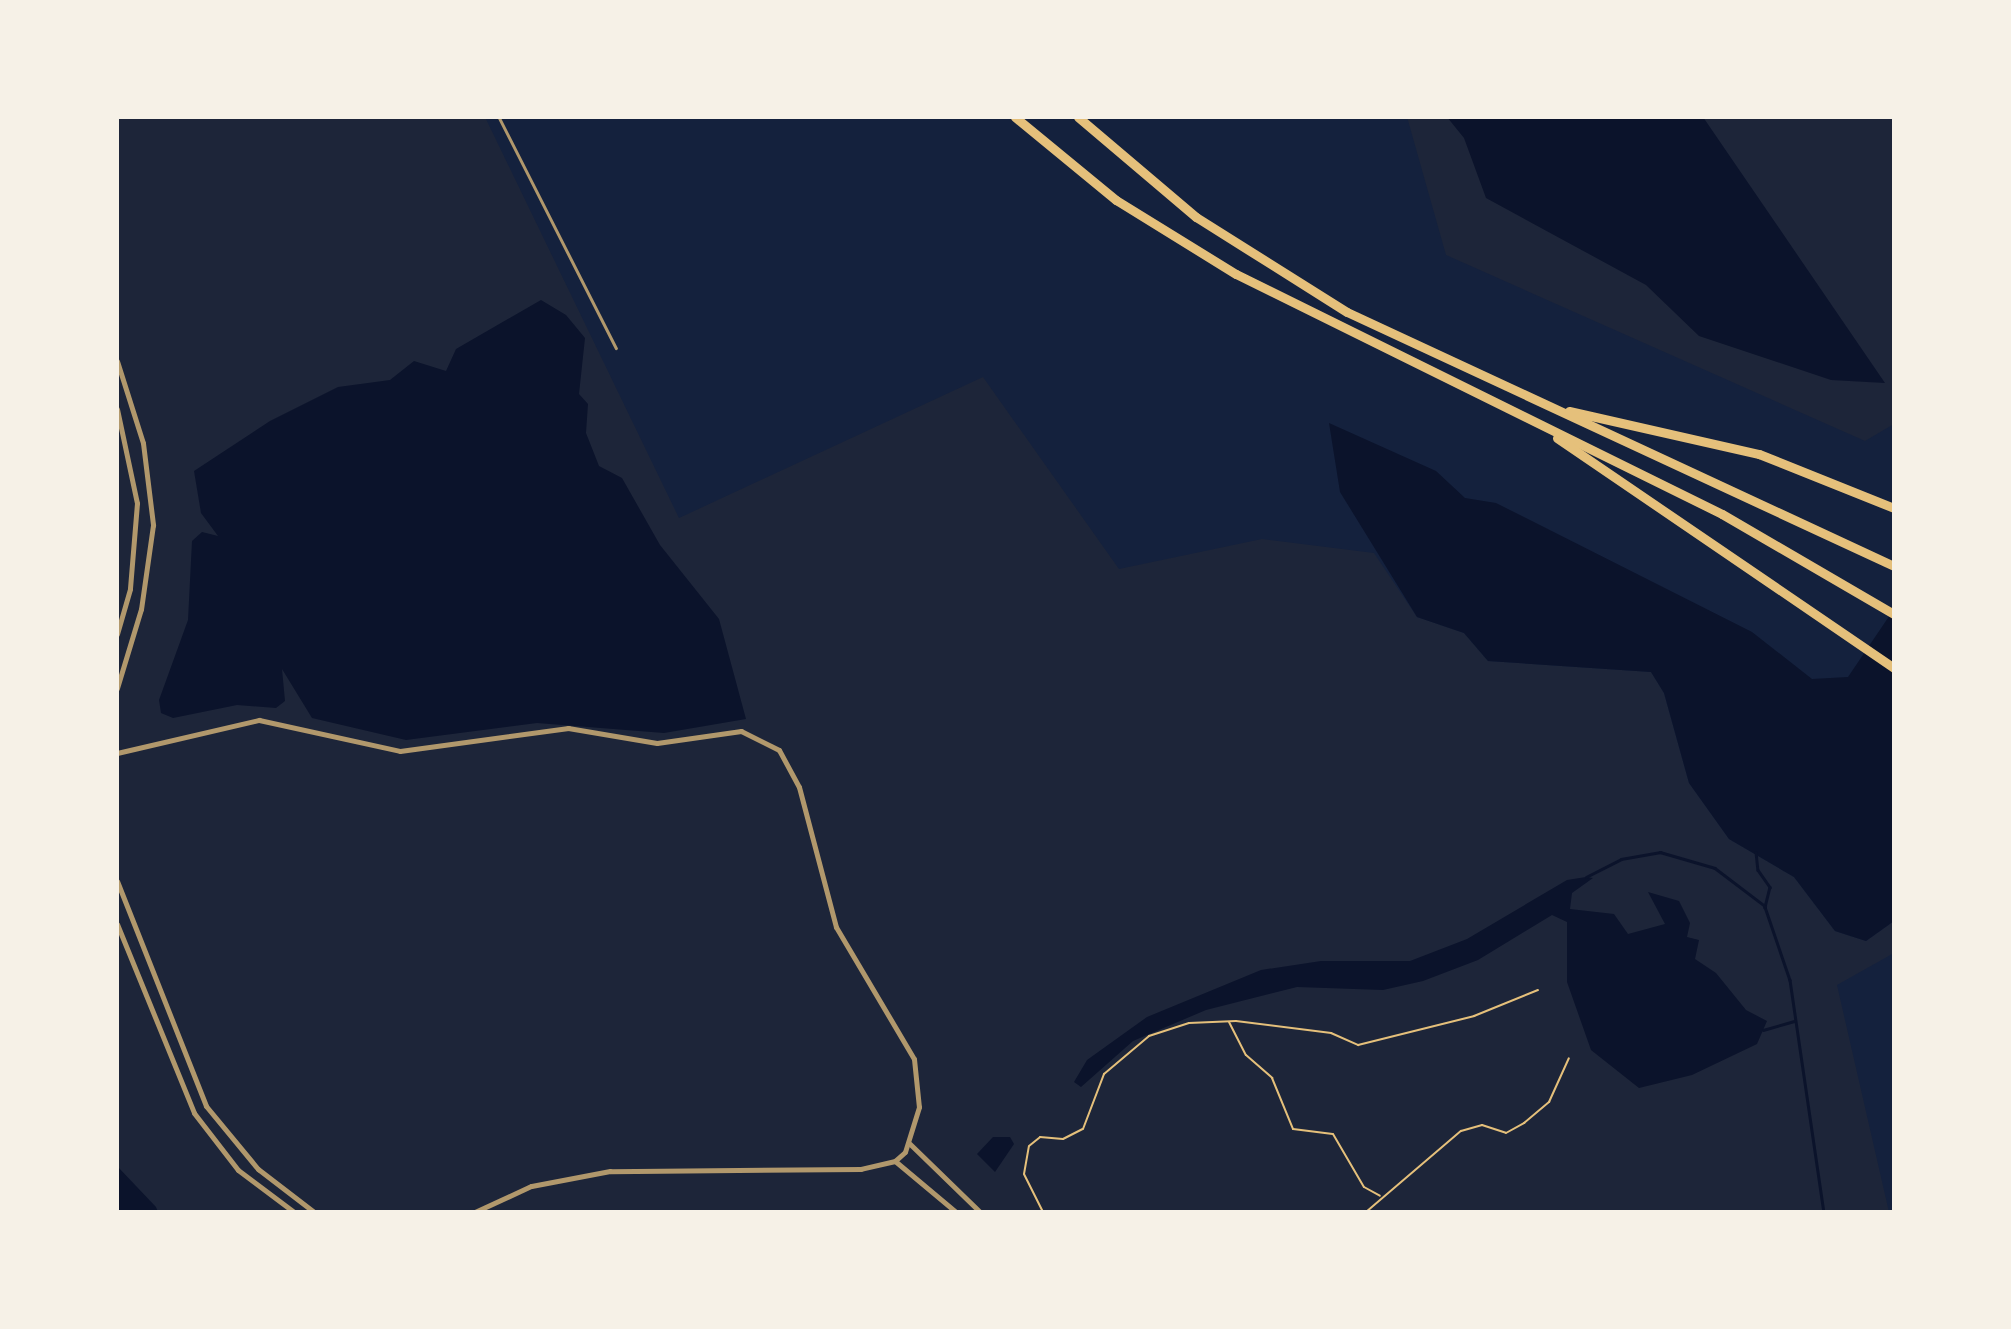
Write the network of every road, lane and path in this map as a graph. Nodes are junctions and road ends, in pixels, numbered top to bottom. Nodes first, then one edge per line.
1 (499, 117) edge
2 (1015, 117) edge
3 (1078, 117) edge
4 (616, 348) dead end
5 (117, 361) edge
6 (1541, 403) junction
7 (117, 409) edge
8 (1528, 418) junction
9 (1894, 508) edge
10 (1891, 565) edge
11 (1894, 614) edge
12 (117, 634) edge
13 (1894, 668) edge
14 (117, 688) edge
15 (117, 753) edge
16 (117, 881) edge
17 (117, 924) edge
18 (1538, 990) dead end
19 (1229, 1021) junction
20 (1569, 1058) dead end
21 (910, 1144) junction
22 (895, 1161) junction
23 (1380, 1196) junction
24 (294, 1212) edge
25 (314, 1212) edge
26 (475, 1212) edge
27 (956, 1212) edge
28 (980, 1212) edge
29 (1043, 1212) edge
30 (1366, 1212) edge

1 - 4 lane
2 - 8 highway
3 - 6 highway
5 - 14 street
6 - 9 highway
6 - 10 highway
7 - 12 street
8 - 11 highway
8 - 13 highway
15 - 21 street
16 - 25 street
17 - 24 street
18 - 19 path
19 - 23 path
19 - 29 path
20 - 23 path
21 - 22 street
21 - 28 street
22 - 26 street
22 - 27 street
23 - 30 path

